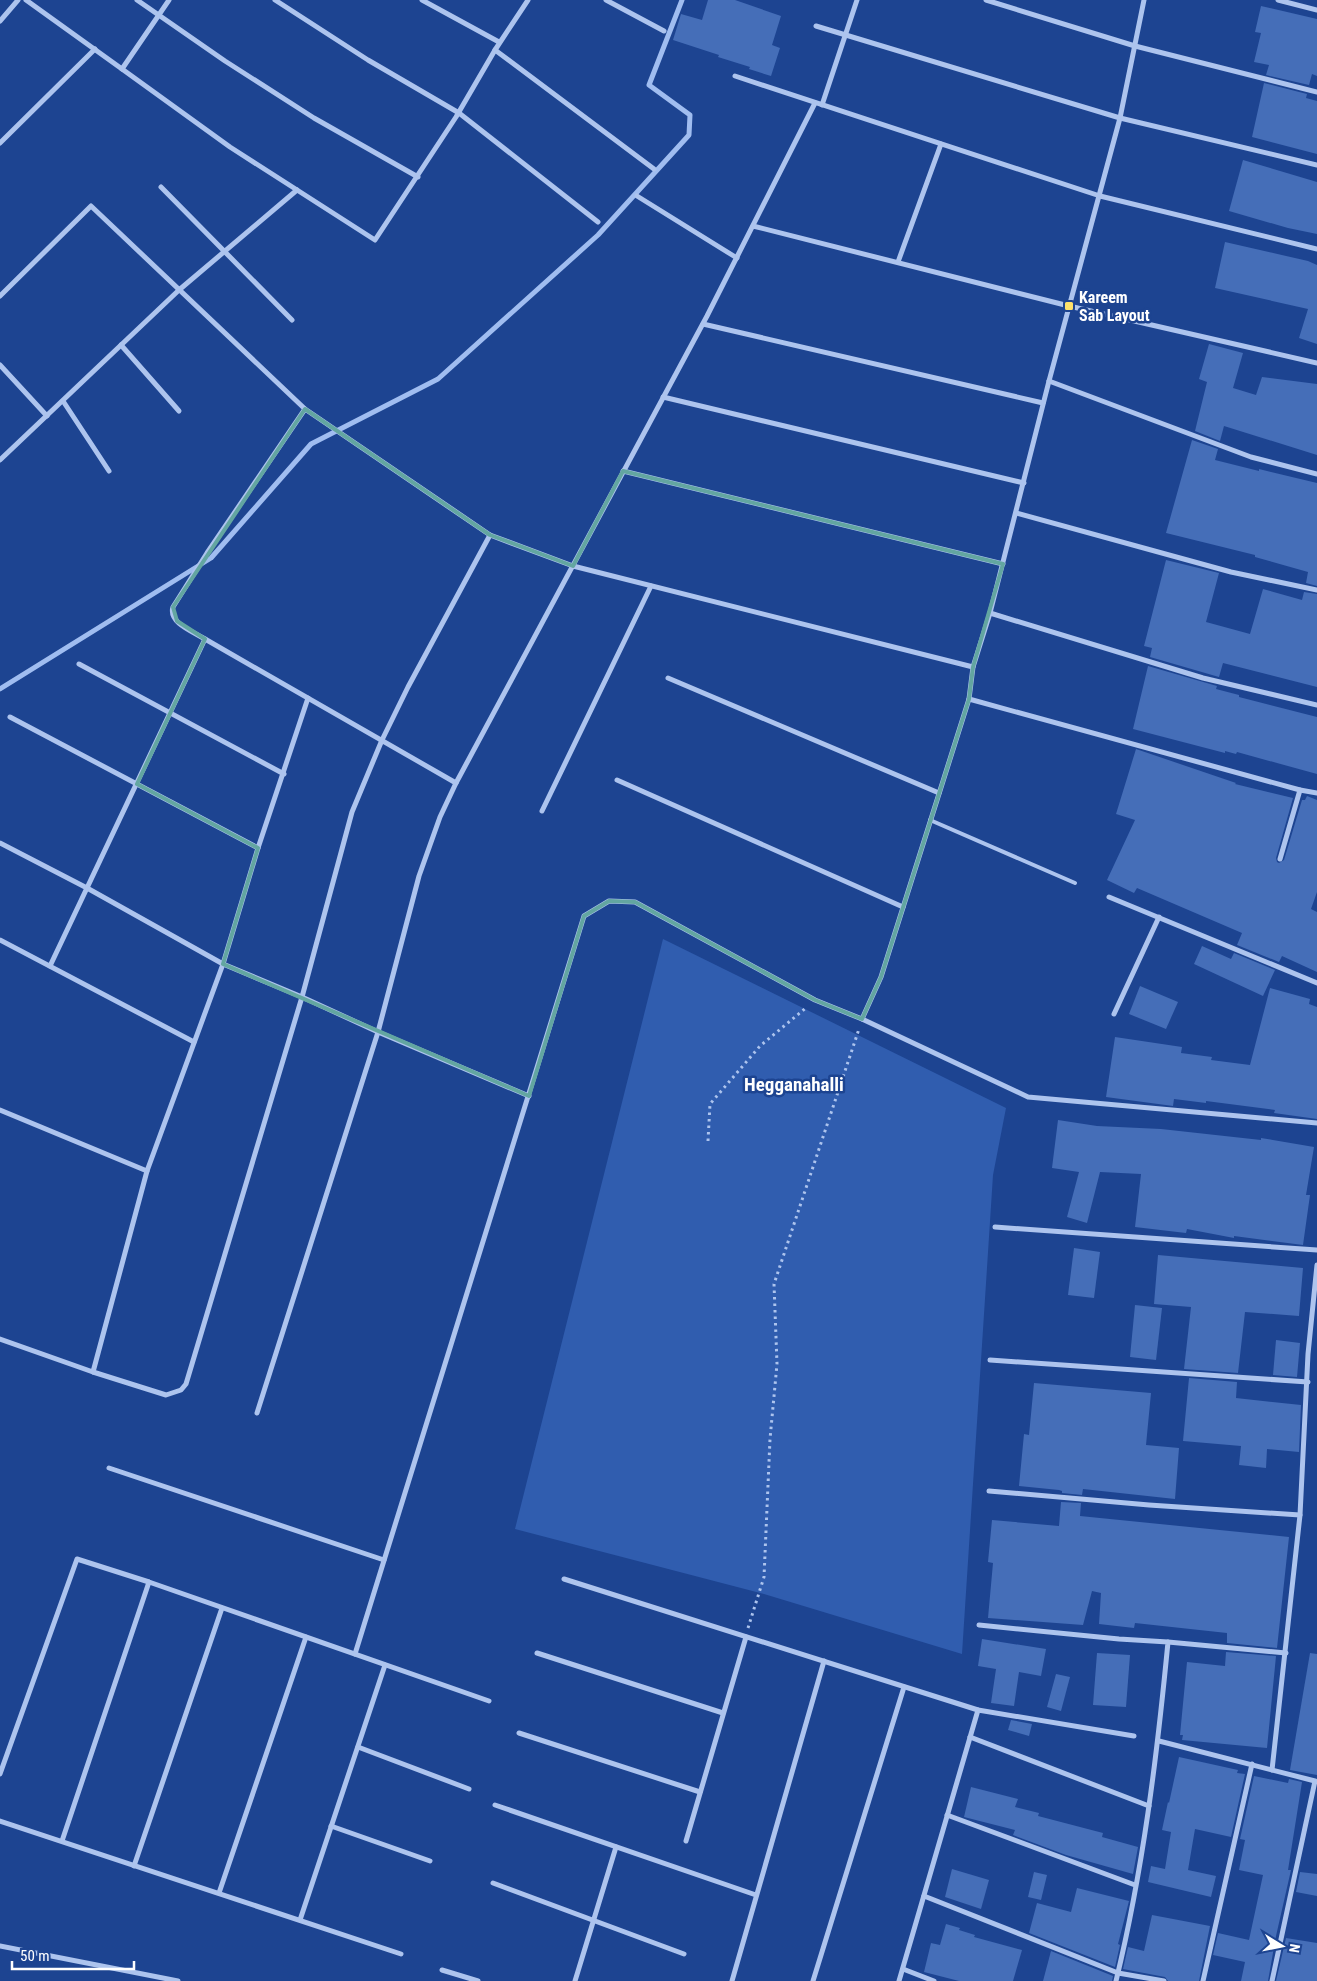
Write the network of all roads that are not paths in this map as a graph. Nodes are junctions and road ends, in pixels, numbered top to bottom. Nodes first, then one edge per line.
1 (18, 0) edge
2 (26, 0) edge
3 (136, 0) edge
4 (169, 0) edge
5 (275, 0) edge
6 (422, 0) edge
7 (528, 0) edge
8 (606, 0) edge
9 (857, 0) edge
10 (986, 0) edge
11 (1144, 0) edge
12 (1278, 0) edge
13 (1317, 10) edge
14 (159, 15) junction
15 (0, 21) edge
16 (816, 26) dead end
17 (664, 31) dead end
18 (845, 35) junction
19 (499, 42) junction
20 (1135, 46) junction
21 (95, 49) junction
22 (494, 50) junction
23 (122, 69) junction
24 (735, 76) dead end
25 (1317, 92) edge
26 (815, 103) junction
27 (822, 105) junction
28 (459, 113) junction
29 (1120, 118) junction
30 (0, 142) edge
31 (940, 144) junction
32 (1317, 166) edge
33 (654, 168) dead end
34 (418, 177) junction
35 (161, 187) dead end
36 (297, 190) junction
37 (637, 196) dead end
38 (1100, 196) junction
39 (598, 222) dead end
40 (753, 226) junction
41 (1317, 249) edge
42 (224, 251) junction
43 (736, 258) junction
44 (898, 262) junction
45 (179, 290) junction
46 (0, 296) edge
47 (1069, 306) junction
48 (292, 320) dead end
49 (702, 324) junction
50 (121, 346) junction
51 (1317, 364) edge
52 (0, 365) edge
53 (1049, 381) junction
54 (663, 397) junction
55 (63, 401) junction
56 (1043, 403) junction
57 (305, 409) junction
58 (179, 411) dead end
59 (47, 416) junction
60 (0, 460) edge
61 (109, 471) dead end
62 (623, 472) junction
63 (1317, 474) edge
64 (1024, 482) junction
65 (1016, 513) junction
66 (490, 534) junction
67 (1003, 564) junction
68 (573, 566) junction
69 (651, 586) junction
70 (1317, 590) edge
71 (990, 614) junction
72 (205, 639) junction
73 (79, 664) dead end
74 (973, 667) junction
75 (668, 678) dead end
76 (308, 698) junction
77 (969, 699) junction
78 (1317, 705) edge
79 (170, 712) junction
80 (10, 717) dead end
81 (382, 740) junction
82 (284, 774) junction
83 (617, 780) dead end
84 (456, 783) junction
85 (136, 784) junction
86 (1300, 790) junction
87 (939, 793) junction
88 (1317, 793) edge
89 (542, 811) dead end
90 (930, 820) junction
91 (0, 843) edge
92 (258, 848) junction
93 (1280, 859) dead end
94 (1075, 883) dead end
95 (87, 888) junction
96 (1110, 896) dead end
97 (903, 907) junction
98 (1159, 917) junction
99 (0, 940) edge
100 (223, 964) junction
101 (50, 966) junction
102 (1317, 983) edge
103 (302, 997) junction
104 (1114, 1014) dead end
105 (862, 1019) junction
106 (378, 1032) junction
107 (194, 1042) junction
108 (530, 1096) junction
109 (0, 1110) edge
110 (1317, 1124) edge
111 (147, 1171) junction
112 (995, 1227) dead end
113 (1317, 1250) edge
114 (1317, 1265) edge
115 (0, 1339) edge
116 (990, 1360) dead end
117 (92, 1372) junction
118 (1308, 1382) junction
119 (257, 1413) dead end
120 (109, 1468) dead end
121 (989, 1491) dead end
122 (1300, 1515) junction
123 (384, 1560) junction
124 (564, 1579) dead end
125 (149, 1582) junction
126 (222, 1608) junction
127 (978, 1625) dead end
128 (746, 1636) junction
129 (306, 1637) junction
130 (1168, 1642) junction
131 (537, 1653) dead end
132 (1286, 1653) junction
133 (355, 1654) junction
134 (824, 1662) junction
135 (385, 1665) junction
136 (904, 1686) junction
137 (489, 1701) dead end
138 (978, 1710) junction
139 (723, 1714) junction
140 (519, 1733) dead end
141 (1134, 1736) dead end
142 (970, 1737) junction
143 (1159, 1741) junction
144 (358, 1747) junction
145 (1252, 1764) junction
146 (1272, 1770) junction
147 (0, 1774) edge
148 (469, 1789) dead end
149 (700, 1792) junction
150 (495, 1805) dead end
151 (1149, 1806) junction
152 (947, 1815) junction
153 (0, 1821) edge
154 (331, 1826) junction
155 (62, 1841) junction
156 (686, 1841) dead end
157 (616, 1847) junction
158 (430, 1861) dead end
159 (134, 1866) junction
160 (493, 1883) dead end
161 (1136, 1885) junction
162 (219, 1893) junction
163 (756, 1895) junction
164 (924, 1896) junction
165 (300, 1920) junction
166 (594, 1920) junction
167 (0, 1946) edge
168 (401, 1954) dead end
169 (684, 1954) dead end
170 (903, 1969) junction
171 (442, 1970) dead end
172 (1118, 1972) junction
173 (175, 1981) edge
174 (478, 1981) edge
175 (576, 1981) edge
176 (732, 1981) edge
177 (813, 1981) edge
178 (899, 1981) edge
179 (934, 1981) edge
180 (1116, 1981) edge
181 (1164, 1981) edge
182 (1203, 1981) edge
183 (1272, 1981) edge

1 - 15 street
2 - 21 street
3 - 14 street
4 - 14 street
5 - 28 street
6 - 19 street
7 - 19 street
8 - 17 street
9 - 18 street
10 - 20 street
11 - 20 street
12 - 13 street
14 - 23 street
14 - 34 street
16 - 18 street
18 - 27 street
18 - 29 street
19 - 22 street
20 - 25 street
20 - 29 street
21 - 23 street
21 - 30 street
22 - 28 street
22 - 33 street
23 - 36 street
24 - 26 street
26 - 27 street
26 - 40 street
27 - 31 street
28 - 34 street
28 - 39 street
29 - 32 street
29 - 38 street
31 - 38 street
31 - 44 street
34 - 36 street
35 - 42 street
36 - 42 street
37 - 43 street
38 - 41 street
38 - 47 street
40 - 43 street
40 - 44 street
42 - 45 street
42 - 48 street
43 - 49 street
44 - 47 street
45 - 46 street
45 - 50 street
45 - 57 street
47 - 51 street
47 - 53 street
49 - 54 street
49 - 56 street
50 - 55 street
50 - 58 street
52 - 59 street
53 - 56 street
53 - 63 street
54 - 62 street
54 - 64 street
55 - 59 street
55 - 61 street
56 - 64 street
57 - 66 street
57 - 72 street
59 - 60 street
62 - 67 street
62 - 68 street
64 - 65 street
65 - 67 street
65 - 70 street
66 - 68 street
66 - 81 street
67 - 71 street
68 - 69 street
68 - 84 street
69 - 74 street
69 - 89 street
71 - 74 street
71 - 78 street
72 - 76 street
72 - 79 street
73 - 79 street
74 - 77 street
75 - 87 street
76 - 81 street
76 - 82 street
77 - 86 street
77 - 87 street
79 - 82 street
79 - 85 street
80 - 85 street
81 - 84 street
81 - 103 street
82 - 92 street
83 - 97 street
84 - 106 street
85 - 92 street
85 - 95 street
86 - 88 street
86 - 93 street
87 - 90 street
90 - 94 lane
90 - 97 street
91 - 95 street
92 - 100 street
95 - 100 street
95 - 101 street
96 - 98 street
97 - 105 street
98 - 102 street
98 - 104 street
99 - 101 street
100 - 103 street
100 - 107 street
101 - 107 street
103 - 106 street
103 - 117 street
105 - 108 street
105 - 110 street
106 - 108 street
106 - 119 street
107 - 111 street
108 - 123 street
109 - 111 street
111 - 117 street
112 - 113 street
114 - 118 street
115 - 117 street
116 - 118 street
118 - 122 street
120 - 123 street
121 - 122 street
122 - 132 street
123 - 133 street
124 - 128 street
125 - 126 street
125 - 147 street
125 - 155 street
126 - 129 street
126 - 159 street
127 - 130 street
128 - 134 street
128 - 139 street
129 - 133 street
129 - 162 street
130 - 132 street
130 - 143 street
131 - 139 street
132 - 146 street
133 - 135 street
134 - 136 street
134 - 163 street
135 - 137 street
135 - 144 street
136 - 138 street
136 - 177 street
138 - 141 street
138 - 142 street
139 - 149 street
140 - 149 street
142 - 151 street
142 - 152 street
143 - 145 street
143 - 151 street
144 - 148 street
144 - 154 street
145 - 146 street
145 - 182 street
146 - 183 street
149 - 156 street
150 - 157 street
151 - 161 street
152 - 161 street
152 - 164 street
153 - 155 street
154 - 158 street
154 - 165 street
155 - 159 street
157 - 163 street
157 - 166 street
159 - 162 street
160 - 166 street
161 - 172 street
162 - 165 street
163 - 176 street
164 - 170 street
164 - 172 street
165 - 168 street
166 - 169 street
166 - 175 street
167 - 173 street
170 - 178 street
170 - 179 street
171 - 174 street
172 - 180 street
172 - 181 street

